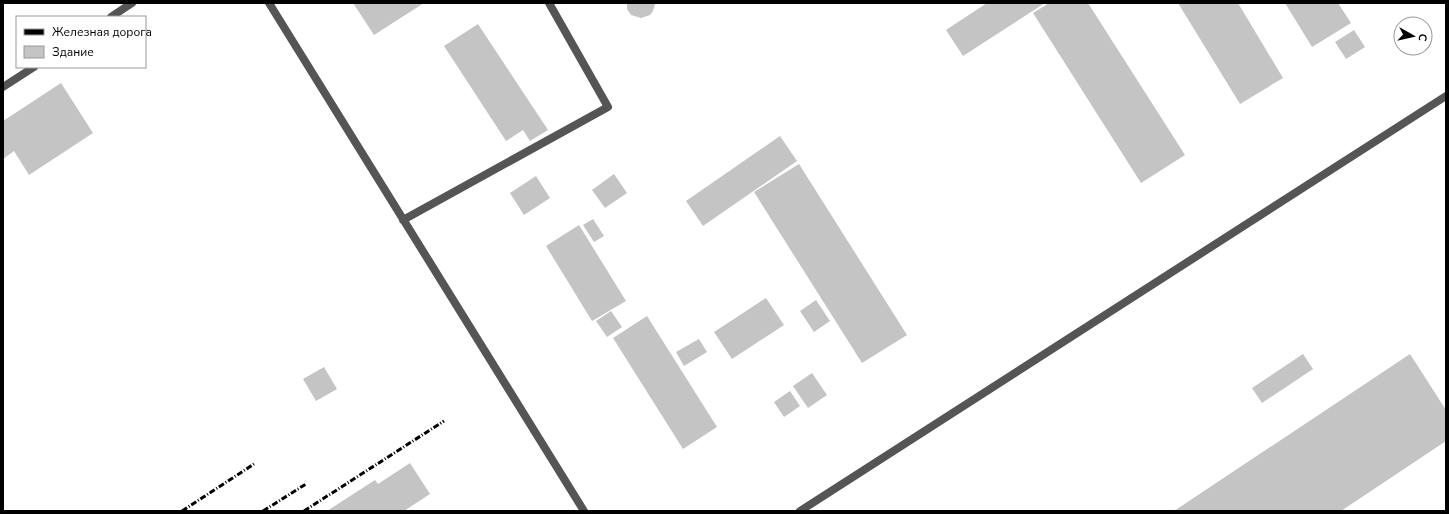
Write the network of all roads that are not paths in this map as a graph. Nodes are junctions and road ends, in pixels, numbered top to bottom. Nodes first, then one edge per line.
1 (132, 3) edge
2 (269, 3) edge
3 (549, 3) edge
4 (112, 16) edge
5 (32, 68) edge
6 (3, 87) edge
7 (1446, 96) edge
8 (403, 220) junction
9 (584, 511) edge
10 (800, 511) edge

1 - 4 lane
2 - 8 lane
3 - 8 lane
5 - 6 lane
7 - 10 lane
8 - 9 lane

